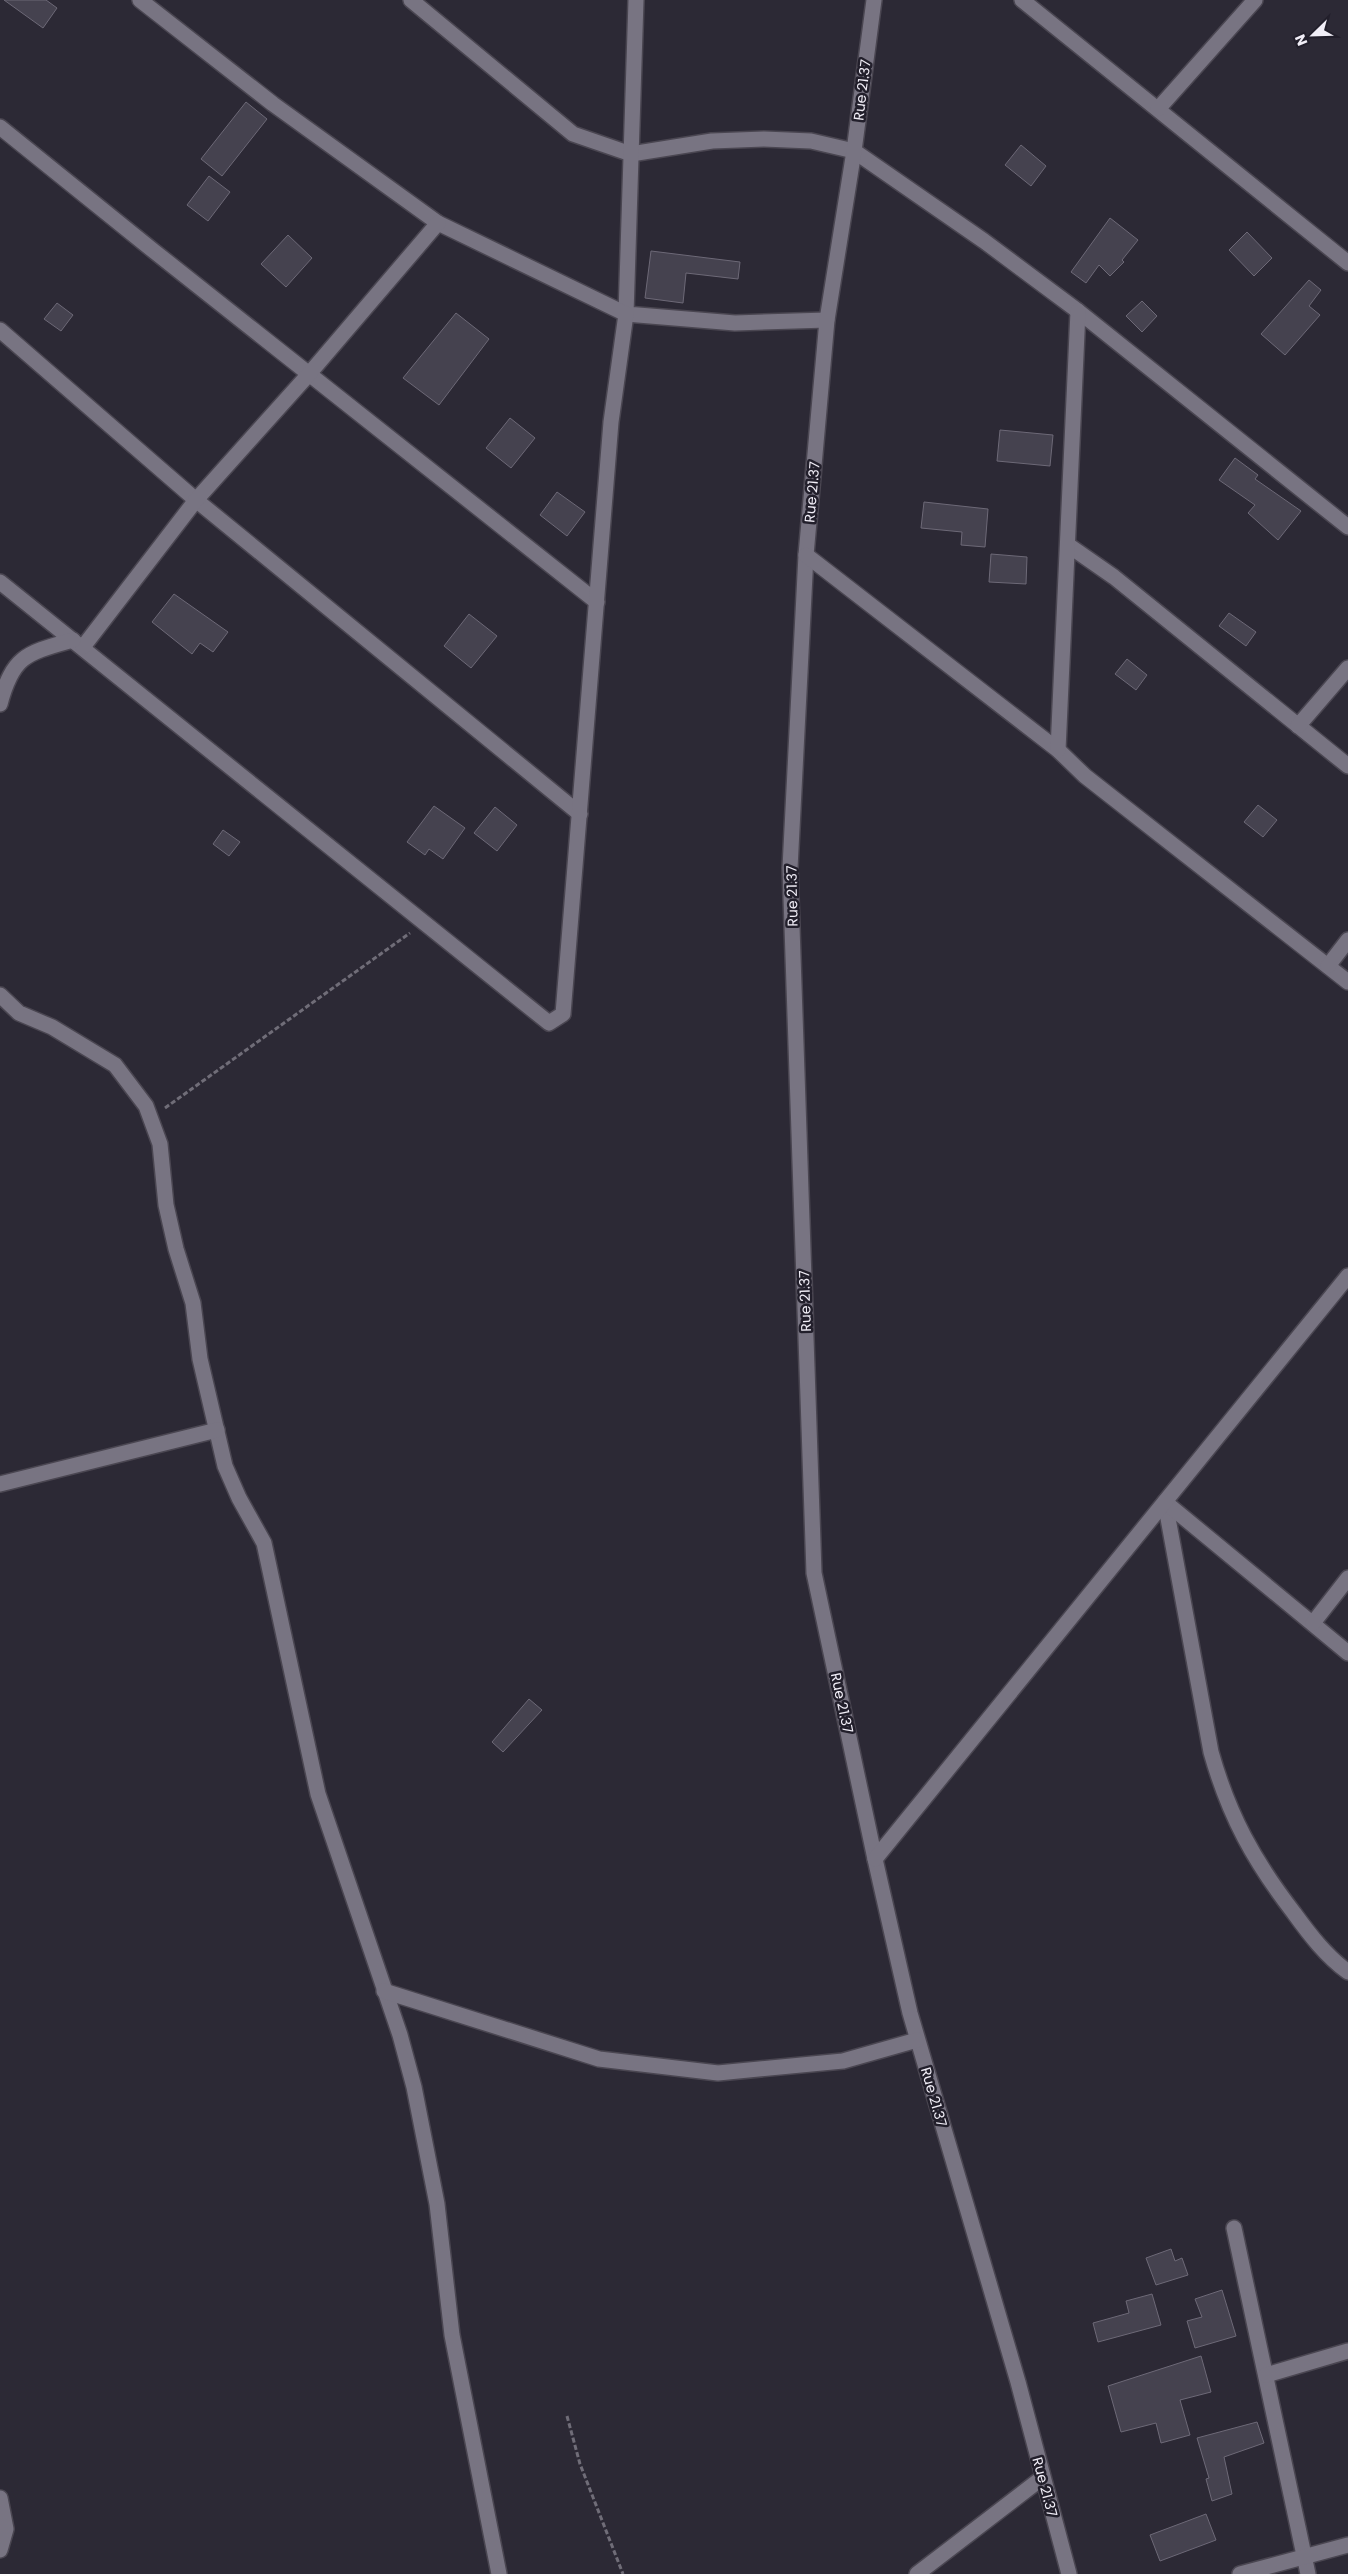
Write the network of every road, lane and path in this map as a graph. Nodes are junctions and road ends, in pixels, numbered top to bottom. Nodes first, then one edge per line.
1 (140, 0) edge
2 (411, 0) edge
3 (636, 0) edge
4 (874, 0) edge
5 (1022, 0) edge
6 (1255, 0) edge
7 (1158, 109) junction
8 (0, 127) edge
9 (854, 151) junction
10 (631, 154) junction
11 (438, 223) junction
12 (1348, 263) edge
13 (1078, 311) junction
14 (626, 314) junction
15 (827, 320) junction
16 (0, 330) edge
17 (309, 374) junction
18 (196, 500) junction
19 (1348, 527) edge
20 (1068, 545) junction
21 (806, 555) junction
22 (0, 582) edge
23 (597, 602) junction
24 (78, 644) junction
25 (1348, 668) edge
26 (0, 704) edge
27 (1298, 726) junction
28 (1058, 750) junction
29 (1348, 766) edge
30 (580, 814) junction
31 (426, 922) junction
32 (1348, 940) edge
33 (1328, 966) junction
34 (1348, 982) edge
35 (0, 995) edge
36 (150, 1119) junction
37 (1348, 1276) edge
38 (217, 1430) junction
39 (0, 1484) edge
40 (1165, 1502) junction
41 (1348, 1578) edge
42 (1313, 1623) junction
43 (1348, 1653) edge
44 (875, 1859) junction
45 (1348, 1972) edge
46 (384, 1991) junction
47 (917, 2040) junction
48 (1234, 2228) dead end
49 (1348, 2351) edge
50 (1266, 2375) junction
51 (567, 2416) dead end
52 (1042, 2478) junction
53 (0, 2498) edge
54 (1348, 2545) edge
55 (0, 2550) edge
56 (1303, 2557) junction
57 (499, 2574) edge
58 (623, 2574) edge
59 (917, 2574) edge
60 (1070, 2574) edge
61 (1240, 2574) edge
62 (1308, 2574) edge

1 - 11 street
2 - 10 street
3 - 10 street
4 - 9 street, Rue 21.37
5 - 7 street
6 - 7 street
7 - 12 street
8 - 17 street
9 - 10 street
9 - 13 street
9 - 15 street, Rue 21.37
10 - 14 street
11 - 14 street
11 - 17 street
13 - 19 street
13 - 20 street
14 - 15 street
14 - 23 street
15 - 21 street, Rue 21.37
16 - 18 street
17 - 18 street
17 - 23 street
18 - 24 street
18 - 30 street
20 - 27 street
20 - 28 street
21 - 28 street
21 - 44 street, Rue 21.37
22 - 24 street
23 - 30 street
24 - 26 street
24 - 31 street
25 - 27 street
27 - 29 street
28 - 33 street
30 - 31 street
31 - 36 path
32 - 33 street
33 - 34 street
35 - 36 street
36 - 38 street
37 - 40 street
38 - 39 street
38 - 46 street
40 - 42 street
40 - 44 street
40 - 45 street
41 - 42 street
42 - 43 street
44 - 47 street, Rue 21.37
46 - 47 street
46 - 57 street
47 - 52 street, Rue 21.37
48 - 50 street
49 - 50 street
50 - 56 street
51 - 58 path
52 - 59 street
52 - 60 street, Rue 21.37
53 - 55 street
54 - 56 street
56 - 61 street
56 - 62 street

